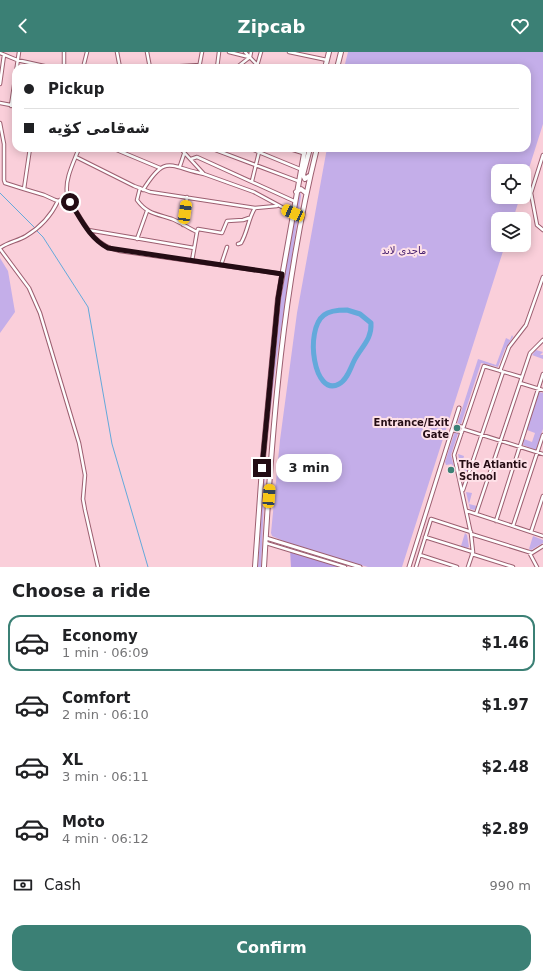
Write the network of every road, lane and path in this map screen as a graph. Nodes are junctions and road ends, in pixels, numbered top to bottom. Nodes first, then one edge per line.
1 (18, 52) edge
2 (64, 52) edge
3 (86, 52) edge
4 (117, 52) edge
5 (147, 52) edge
6 (202, 52) edge
7 (219, 52) edge
8 (229, 52) edge
9 (245, 52) edge
10 (251, 52) edge
11 (261, 52) edge
12 (289, 52) edge
13 (329, 52) edge
14 (342, 52) edge
15 (0, 53) edge
16 (4, 55) junction
17 (250, 57) junction
18 (17, 60) junction
19 (327, 60) junction
20 (17, 64) edge
21 (35, 64) edge
22 (64, 64) edge
23 (84, 64) edge
24 (119, 64) edge
25 (149, 64) edge
26 (200, 64) edge
27 (218, 64) edge
28 (241, 64) edge
29 (256, 64) edge
30 (259, 64) edge
31 (326, 64) edge
32 (338, 64) edge
33 (0, 84) edge
34 (12, 99) edge
35 (0, 103) edge
36 (11, 106) joint
37 (0, 123) edge
38 (29, 152) edge
39 (78, 152) edge
40 (122, 152) edge
41 (222, 152) edge
42 (259, 152) joint
43 (300, 152) edge
44 (309, 152) edge
45 (316, 152) edge
46 (303, 153) joint
47 (184, 154) joint
48 (543, 155) edge
49 (76, 157) junction
50 (191, 159) junction
51 (256, 164) junction
52 (180, 166) junction
53 (161, 168) junction
54 (300, 169) junction
55 (204, 174) junction
56 (311, 174) junction
57 (252, 181) junction
58 (298, 181) junction
59 (140, 188) junction
60 (24, 189) junction
61 (143, 190) junction
62 (296, 192) junction
63 (306, 193) junction
64 (68, 196) junction
65 (187, 197) junction
66 (58, 201) junction
67 (294, 201) junction
68 (277, 206) junction
69 (255, 208) junction
70 (147, 211) junction
71 (293, 213) junction
72 (249, 218) junction
73 (183, 226) junction
74 (87, 230) junction
75 (543, 230) edge
76 (197, 232) junction
77 (137, 239) junction
78 (238, 244) dead end
79 (227, 247) dead end
80 (194, 248) junction
81 (0, 249) edge
82 (192, 260) junction
83 (220, 265) junction
84 (282, 274) junction
85 (543, 277) edge
86 (543, 340) edge
87 (501, 371) junction
88 (543, 374) edge
89 (521, 377) junction
90 (520, 383) junction
91 (538, 389) junction
92 (543, 390) edge
93 (459, 408) dead end
94 (454, 425) junction
95 (452, 430) junction
96 (463, 430) junction
97 (482, 435) junction
98 (543, 435) edge
99 (501, 441) junction
100 (520, 446) junction
101 (538, 452) junction
102 (543, 454) edge
103 (262, 468) junction
104 (271, 469) junction
105 (463, 491) junction
106 (543, 496) edge
107 (468, 511) junction
108 (476, 514) junction
109 (496, 520) junction
110 (513, 526) junction
111 (531, 532) junction
112 (471, 533) junction
113 (543, 536) edge
114 (425, 537) junction
115 (266, 540) junction
116 (543, 546) edge
117 (529, 552) junction
118 (472, 553) junction
119 (420, 555) junction
120 (98, 567) edge
121 (255, 567) edge
122 (264, 567) edge
123 (345, 567) edge
124 (360, 567) edge
125 (409, 567) edge
126 (416, 567) edge
127 (457, 567) edge
128 (468, 567) edge
129 (513, 567) edge
130 (537, 567) edge

1 - 18 street
2 - 22 street
3 - 23 street
4 - 24 street
5 - 25 street
6 - 26 street
7 - 27 street
8 - 17 street
9 - 17 street
10 - 17 street
11 - 30 street
12 - 19 street
13 - 19 highway
14 - 32 highway
15 - 16 street
16 - 18 street
16 - 33 street
17 - 28 street
17 - 29 street
18 - 20 street
18 - 21 street
19 - 31 highway
34 - 36 street
35 - 36 street
37 - 60 street
38 - 60 street
39 - 49 street
40 - 53 street
41 - 51 street
42 - 51 street
42 - 54 street
43 - 46 street
44 - 56 highway
45 - 56 highway
46 - 54 highway
47 - 50 street
47 - 52 street
48 - 75 street
49 - 59 street
49 - 64 street
50 - 55 street
50 - 57 street
51 - 57 street
51 - 58 street
52 - 53 street
52 - 55 street
53 - 61 street
54 - 58 highway
55 - 68 street
56 - 63 highway
57 - 67 street
58 - 62 highway
59 - 61 street
59 - 70 street
60 - 66 street
61 - 65 street
62 - 63 highway
62 - 67 highway
63 - 104 highway
64 - 66 street
64 - 74 street
65 - 69 street
65 - 73 street
66 - 81 street
67 - 71 highway
68 - 69 street
68 - 71 street
69 - 72 street
70 - 73 street
70 - 77 street
71 - 84 highway
72 - 76 street
72 - 78 street
73 - 76 street
74 - 77 street
74 - 82 street
76 - 80 street
77 - 80 street
79 - 83 street
80 - 82 street
81 - 120 street
82 - 83 street
83 - 84 street
84 - 103 highway
85 - 87 street
86 - 89 street
87 - 89 street
87 - 96 street
87 - 97 street
88 - 91 street
89 - 90 street
90 - 91 street
90 - 99 street
91 - 92 street
91 - 100 street
93 - 94 street
94 - 95 street
94 - 96 street
95 - 96 street
95 - 125 street
96 - 97 street
96 - 105 street
97 - 99 street
97 - 105 street
98 - 101 street
99 - 100 street
99 - 108 street
100 - 101 street
100 - 109 street
101 - 102 street
101 - 110 street
103 - 104 highway
103 - 121 highway
104 - 115 highway
105 - 107 street
106 - 111 street
107 - 108 street
107 - 112 street
108 - 109 street
109 - 110 street
110 - 111 street
111 - 113 street
112 - 114 street
112 - 117 street
112 - 118 street
114 - 118 street
114 - 119 street
115 - 122 highway
115 - 123 street
115 - 124 street
116 - 117 street
117 - 130 street
118 - 128 street
118 - 129 street
119 - 126 street
119 - 127 street

